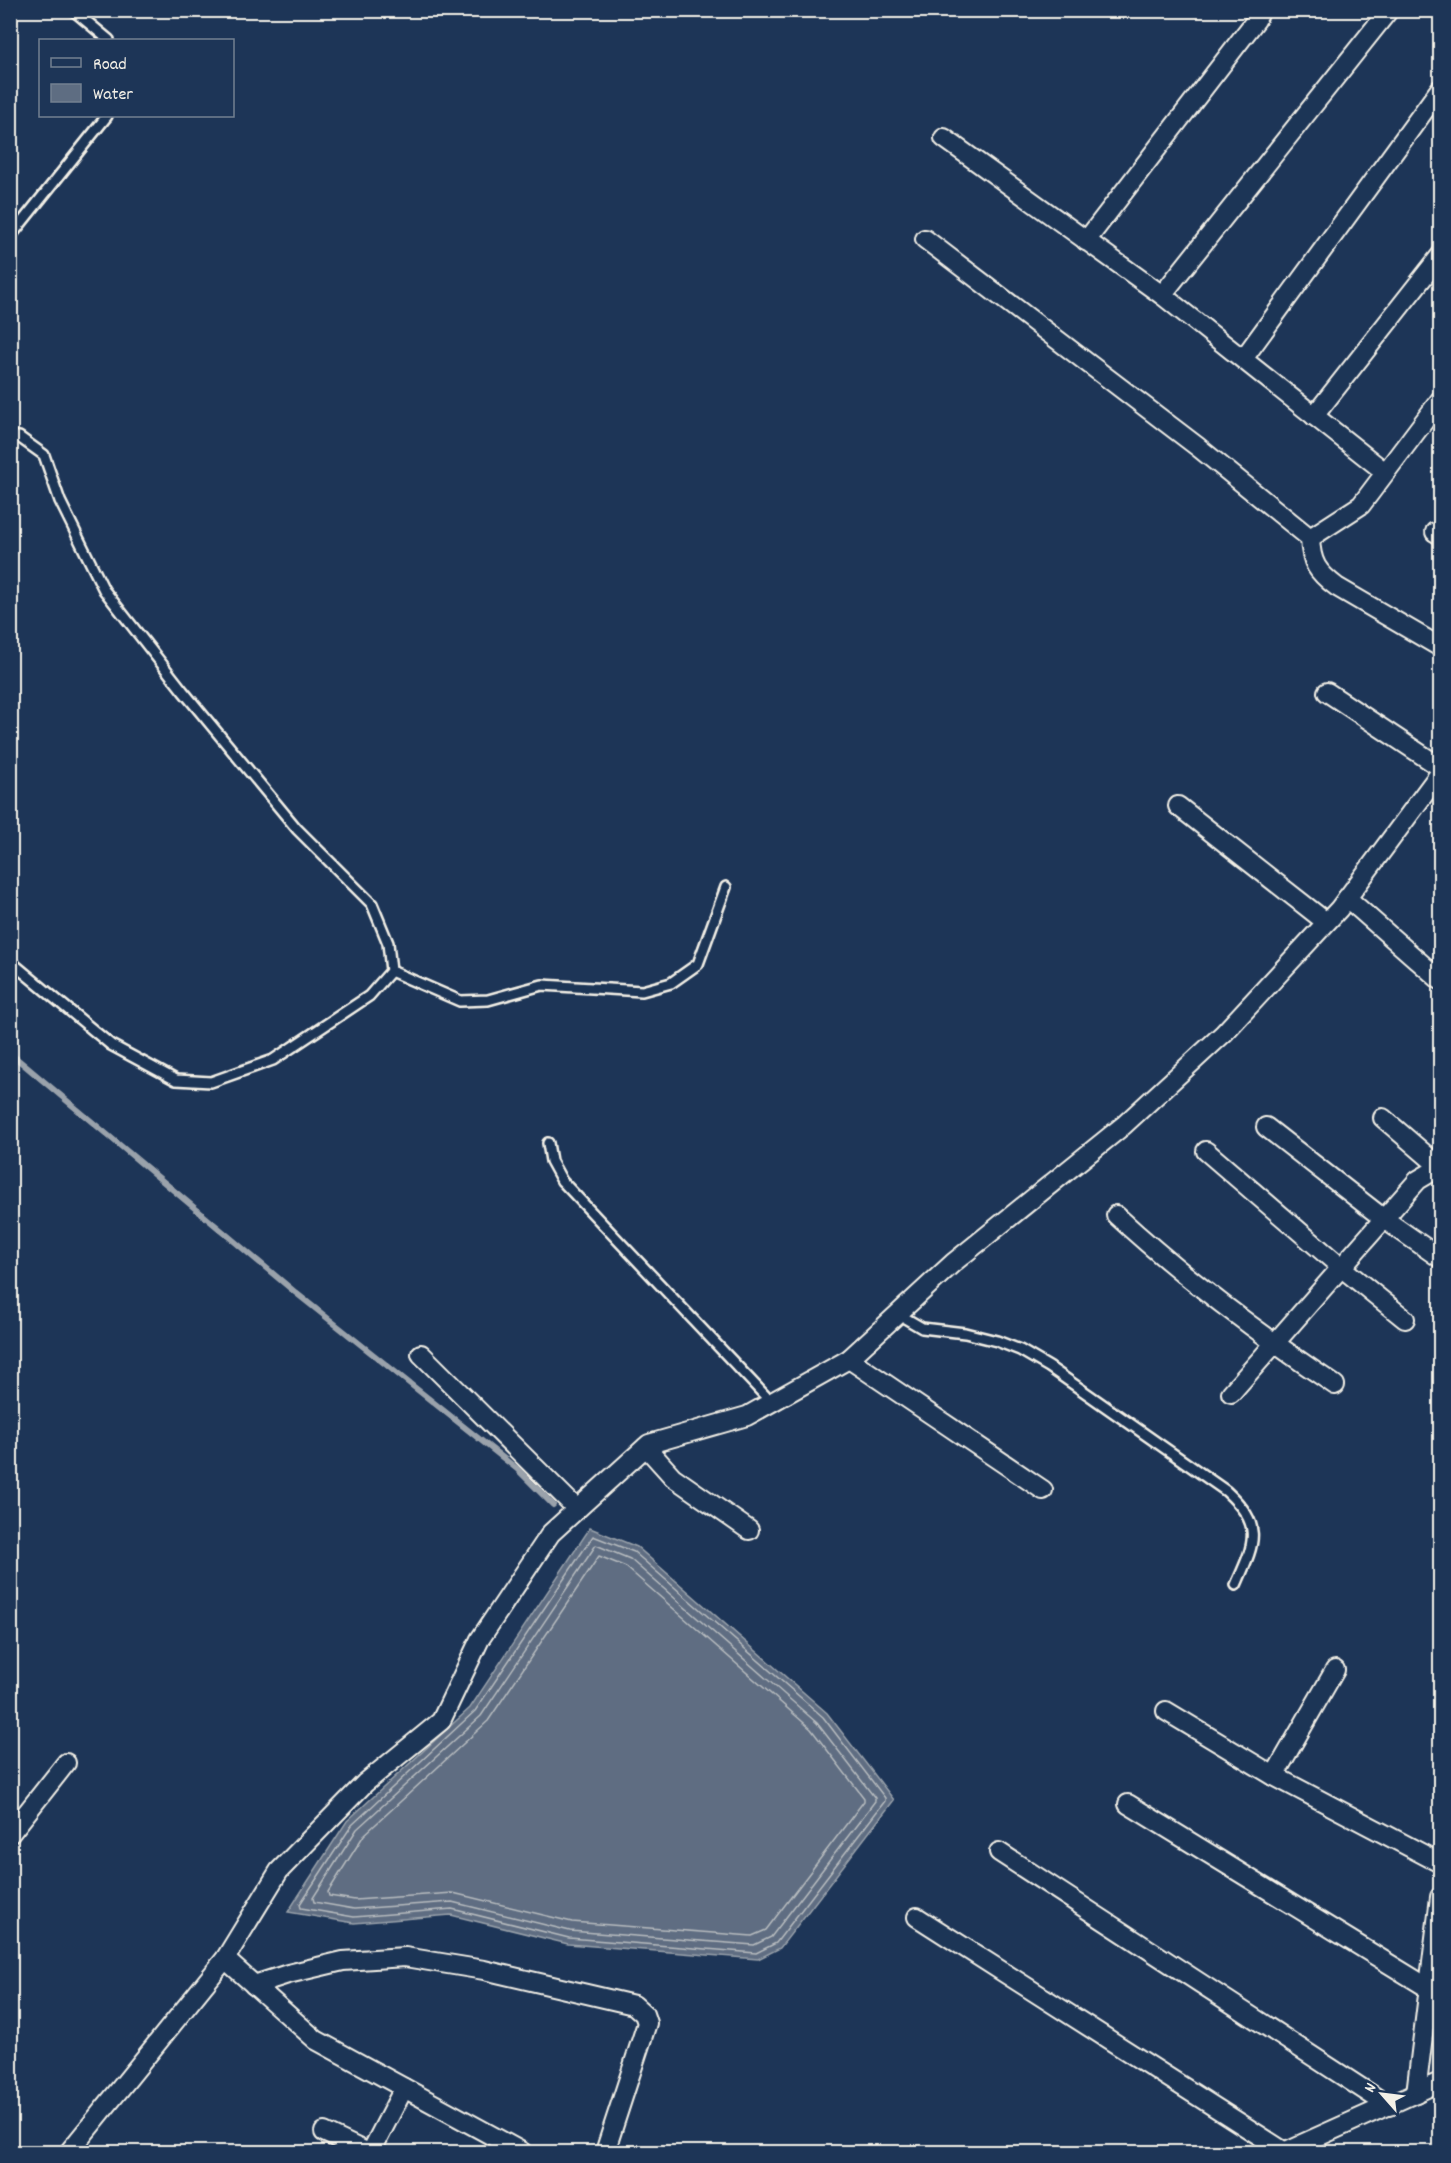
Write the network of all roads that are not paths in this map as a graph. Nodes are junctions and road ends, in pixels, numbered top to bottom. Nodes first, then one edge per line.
1 (73, 10) edge
2 (1261, 10) edge
3 (1389, 10) edge
4 (108, 39) edge
5 (1440, 89) edge
6 (106, 117) edge
7 (944, 138) dead end
8 (10, 237) edge
9 (925, 239) dead end
10 (1086, 241) junction
11 (1437, 268) edge
12 (1162, 295) junction
13 (1243, 359) junction
14 (1440, 400) edge
15 (1314, 416) junction
16 (10, 437) edge
17 (1385, 472) junction
18 (1310, 538) junction
19 (1440, 647) edge
20 (1327, 692) dead end
21 (1440, 766) edge
22 (1440, 774) edge
23 (1178, 806) dead end
24 (726, 887) dead end
25 (1347, 898) junction
26 (1326, 922) junction
27 (10, 962) edge
28 (391, 971) junction
29 (1440, 980) edge
30 (1383, 1118) dead end
31 (1266, 1127) dead end
32 (548, 1143) dead end
33 (1206, 1151) dead end
34 (1440, 1167) edge
35 (1116, 1215) dead end
36 (1384, 1219) junction
37 (1440, 1258) edge
38 (1342, 1268) junction
39 (898, 1314) junction
40 (1405, 1319) dead end
41 (1275, 1344) junction
42 (421, 1354) dead end
43 (849, 1359) junction
44 (1335, 1385) dead end
45 (1231, 1393) dead end
46 (771, 1402) junction
47 (646, 1447) junction
48 (1043, 1490) dead end
49 (577, 1509) junction
50 (749, 1530) dead end
51 (1236, 1585) dead end
52 (1335, 1670) dead end
53 (1166, 1711) dead end
54 (66, 1763) dead end
55 (1274, 1776) junction
56 (1128, 1804) dead end
57 (10, 1834) edge
58 (999, 1852) dead end
59 (1440, 1863) edge
60 (1440, 1897) edge
61 (917, 1917) dead end
62 (225, 1959) junction
63 (254, 1985) junction
64 (1430, 1989) junction
65 (1440, 2082) edge
66 (404, 2088) junction
67 (1416, 2093) junction
68 (1389, 2106) junction
69 (324, 2132) dead end
70 (69, 2152) edge
71 (366, 2152) edge
72 (371, 2152) edge
73 (522, 2152) edge
74 (605, 2152) edge
75 (1285, 2152) edge

1 - 4 lane
2 - 10 street
3 - 12 street
5 - 13 street
6 - 8 lane
7 - 10 street
9 - 18 street
10 - 12 street
11 - 15 street
12 - 13 street
13 - 15 street
14 - 17 street
15 - 17 street
16 - 28 lane
17 - 18 street
18 - 19 street
20 - 21 street
22 - 25 street
23 - 26 street
24 - 28 lane
25 - 26 street
25 - 29 street
26 - 39 street
27 - 28 lane
30 - 34 street
31 - 36 street
32 - 46 lane
33 - 38 street
34 - 36 street
35 - 41 street
36 - 37 street
36 - 38 street
38 - 40 street
38 - 41 street
39 - 43 street
39 - 51 lane
41 - 44 street
41 - 45 street
42 - 49 street
43 - 46 street
43 - 48 street
46 - 47 street
47 - 49 street
47 - 50 street
49 - 62 street
52 - 55 street
53 - 55 street
54 - 57 street
55 - 59 street
56 - 64 street
58 - 68 street
60 - 64 street
61 - 75 street
62 - 63 street
62 - 70 street
63 - 66 street
63 - 74 street
64 - 67 street
65 - 67 street
66 - 72 street
66 - 73 street
67 - 68 street
68 - 75 street
69 - 71 street

